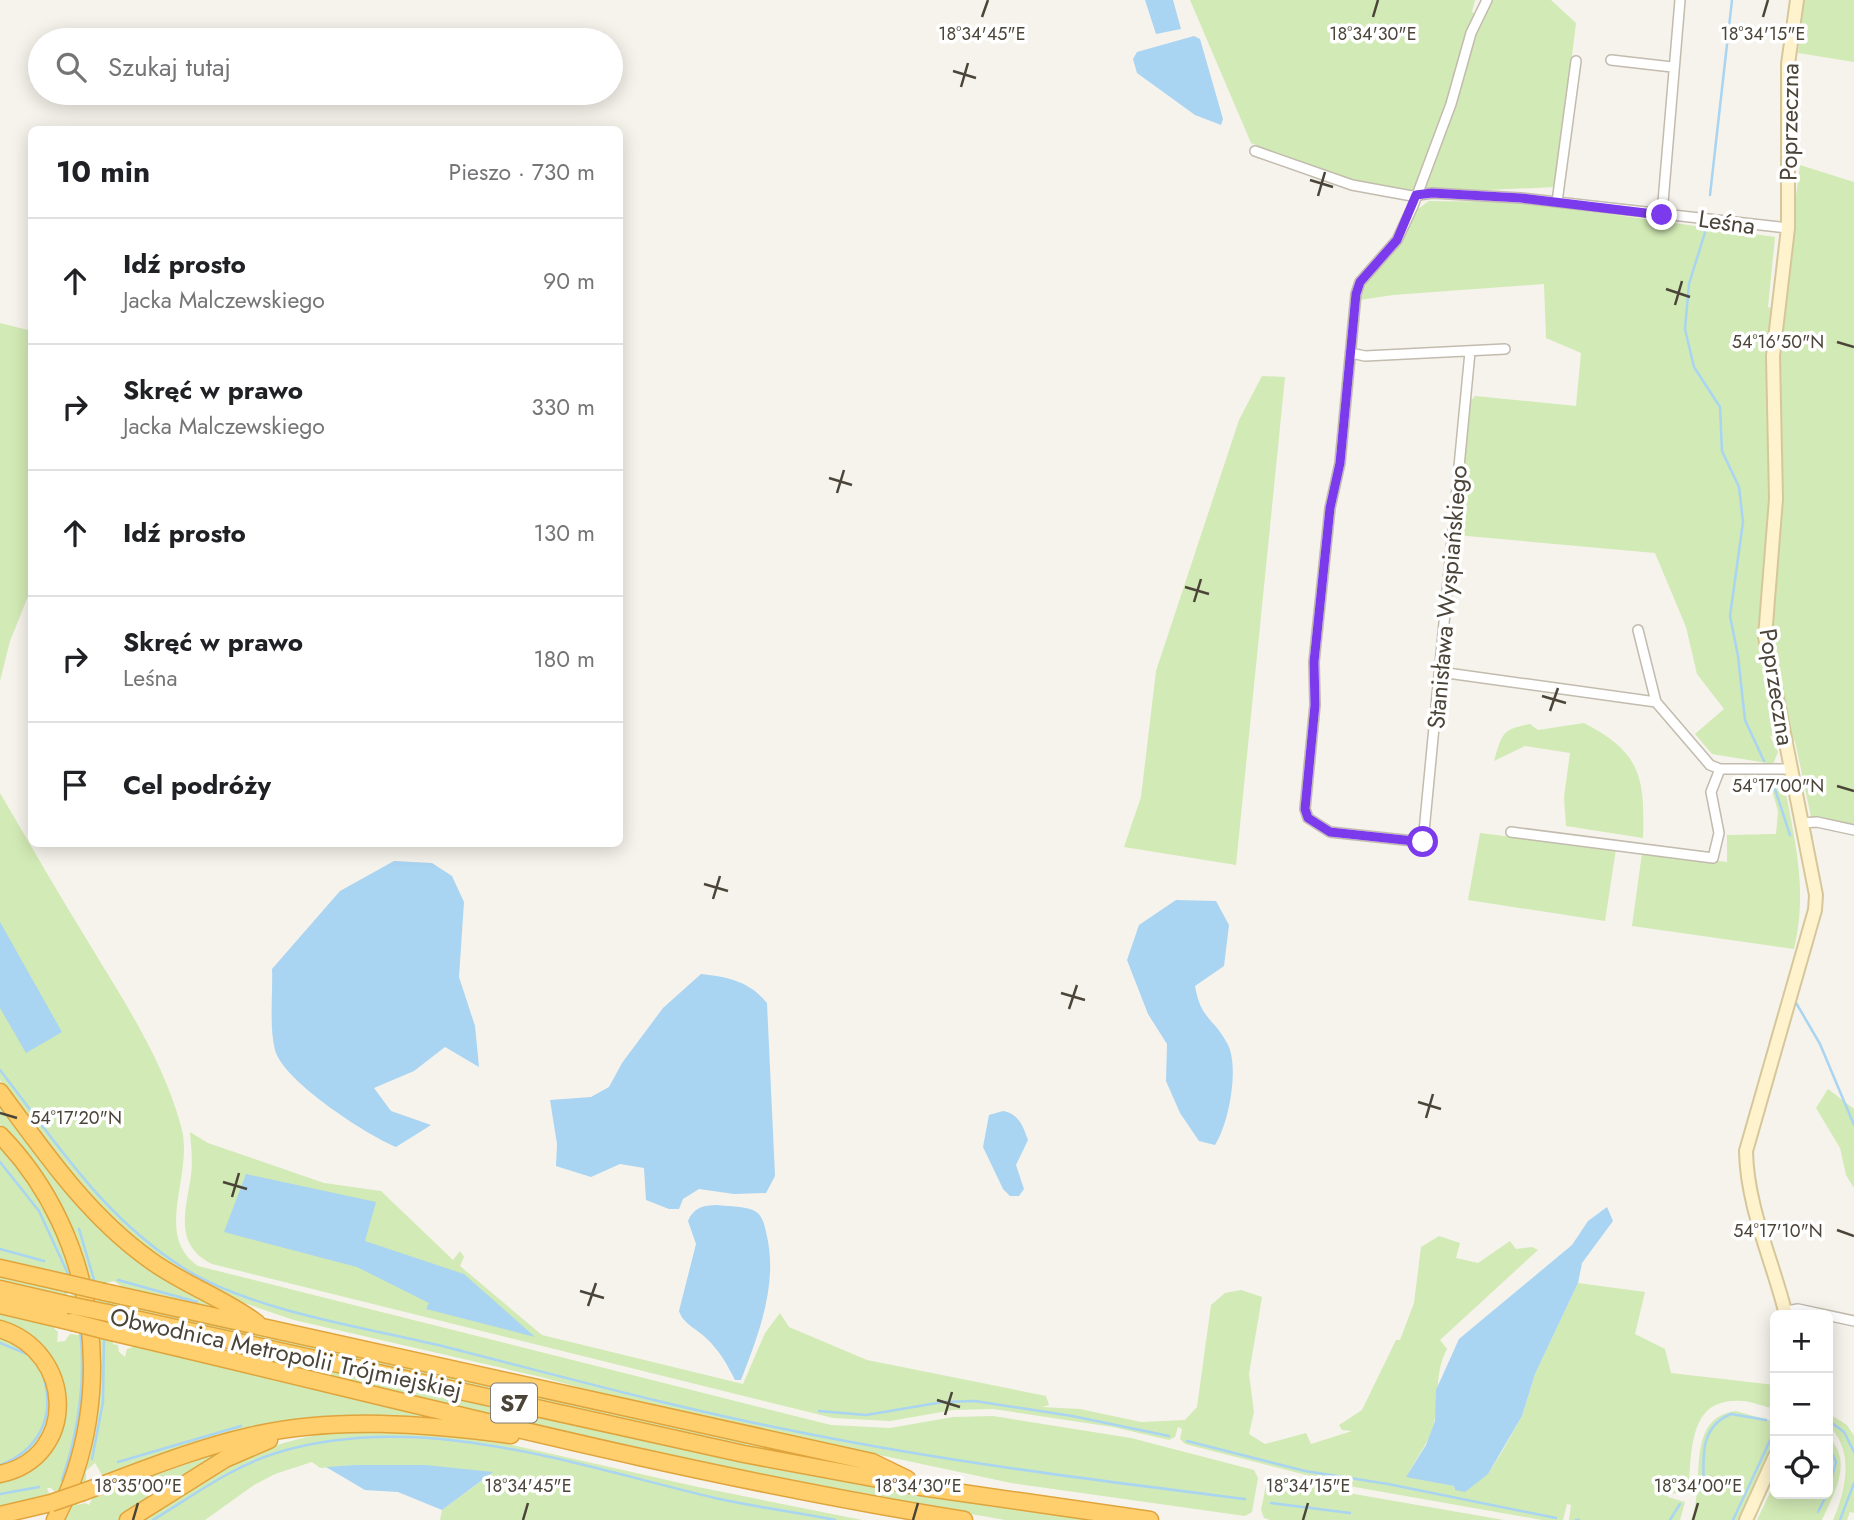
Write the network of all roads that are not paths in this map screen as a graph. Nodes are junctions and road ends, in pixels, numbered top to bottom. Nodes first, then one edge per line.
1 (1487, 0) edge
2 (1680, 0) edge
3 (1797, 0) edge
4 (1611, 60) dead end
5 (1576, 61) dead end
6 (1672, 67) junction
7 (1255, 151) dead end
8 (1416, 195) junction
9 (1557, 202) junction
10 (1662, 215) junction
11 (1788, 228) junction
12 (1505, 349) dead end
13 (1469, 352) junction
14 (1351, 353) junction
15 (1638, 630) dead end
16 (1440, 672) junction
17 (1656, 702) junction
18 (1720, 769) junction
19 (1790, 769) junction
20 (1801, 823) junction
21 (1854, 830) edge
22 (1511, 832) dead end
23 (0, 1092) edge
24 (0, 1135) edge
25 (0, 1268) edge
26 (0, 1289) edge
27 (0, 1305) edge
28 (1785, 1310) edge
29 (1833, 1316) edge
30 (1854, 1321) edge
31 (261, 1327) junction
32 (0, 1329) edge
33 (311, 1427) junction
34 (600, 1447) junction
35 (1770, 1467) edge
36 (0, 1474) edge
37 (922, 1487) junction
38 (0, 1516) edge
39 (55, 1520) edge
40 (128, 1520) edge
41 (964, 1520) edge
42 (1150, 1520) edge
43 (1746, 1520) edge

1 - 8 street
2 - 6 street
3 - 11 street, Poprzeczna
4 - 6 street
5 - 9 street
6 - 10 street
7 - 8 street, Leśna
8 - 9 street, Leśna
8 - 14 street
9 - 10 street, Leśna
10 - 11 street, Leśna
11 - 19 street, Poprzeczna
12 - 13 street
13 - 14 street
13 - 16 street, Stanisława Wyspiańskiego
14 - 16 street, Stanisława Wyspiańskiego
15 - 17 street
16 - 17 street
17 - 18 street
18 - 19 street
18 - 22 street
19 - 20 street, Poprzeczna
20 - 21 street
20 - 28 street, Poprzeczna
23 - 31 highway
24 - 39 highway
25 - 31 highway, bridge
26 - 37 highway, Obwodnica Metropolii Trójmiejskiej / S7, bridge
27 - 34 highway, Obwodnica Metropolii Trójmiejskiej / S7, bridge
29 - 30 street
31 - 37 highway
32 - 36 highway
33 - 34 highway
33 - 38 highway, bridge
33 - 40 highway
34 - 41 highway, Obwodnica Metropolii Trójmiejskiej / S7
35 - 43 street
37 - 42 highway, Obwodnica Metropolii Trójmiejskiej / S7

